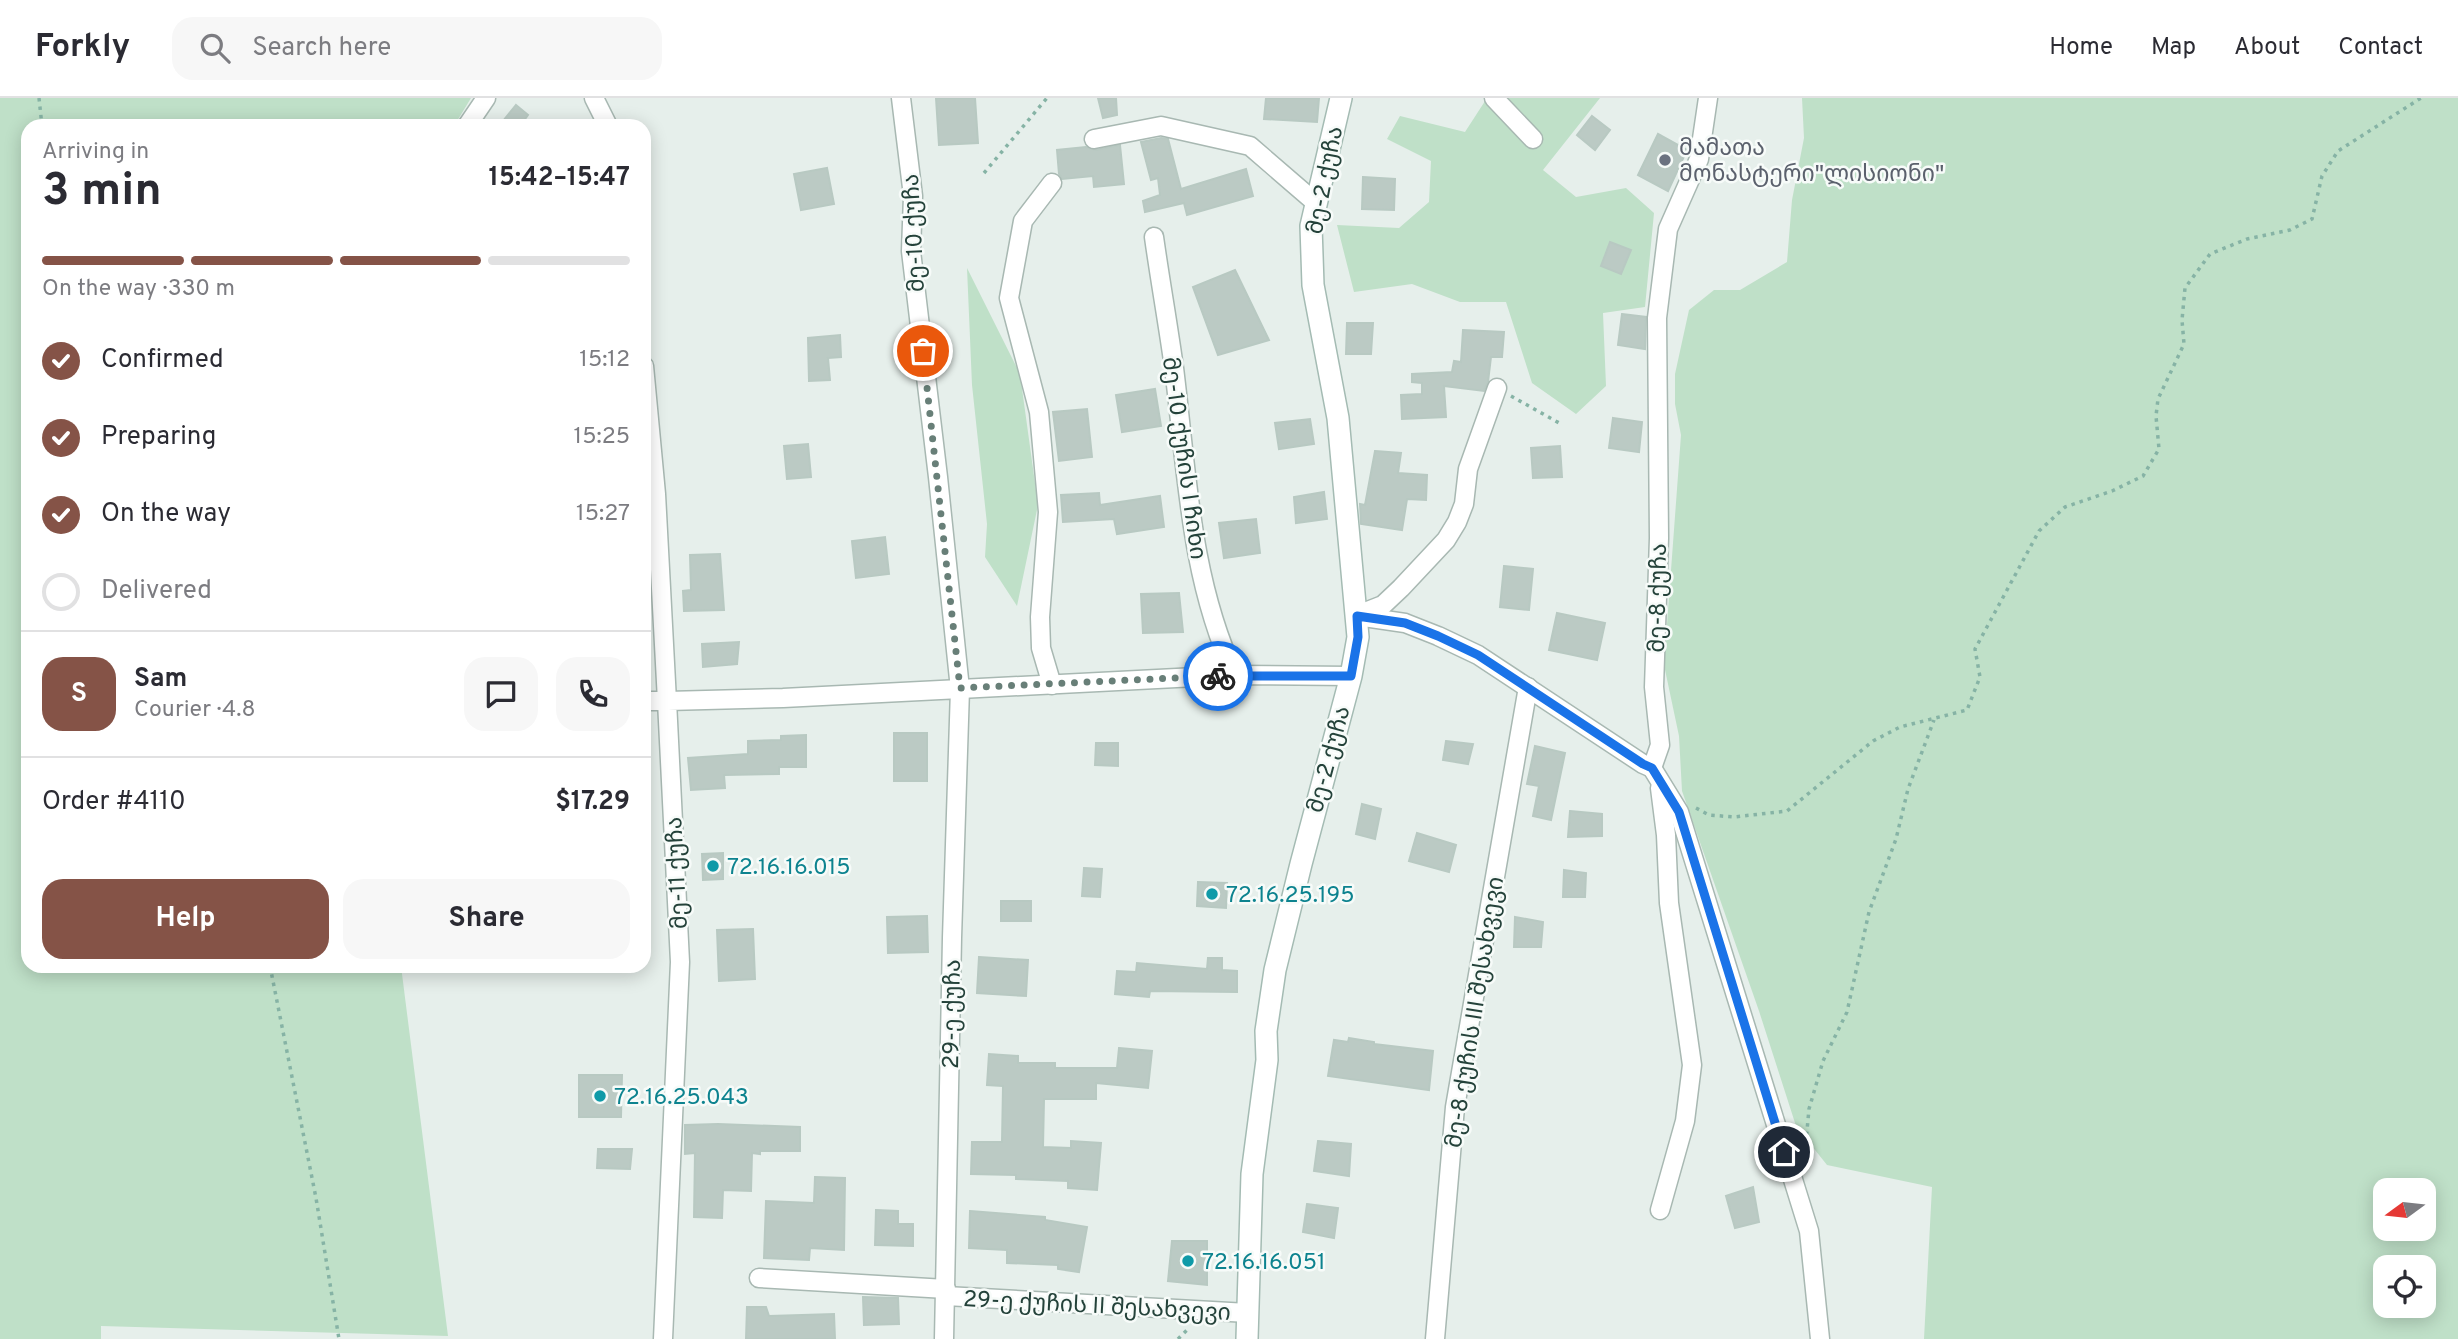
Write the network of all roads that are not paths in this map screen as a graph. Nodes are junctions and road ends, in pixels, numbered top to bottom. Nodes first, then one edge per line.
1 (486, 98) edge
2 (594, 98) edge
3 (901, 98) edge
4 (1341, 98) edge
5 (1494, 98) edge
6 (1708, 98) edge
7 (472, 119) edge
8 (604, 119) edge
9 (1094, 139) dead end
10 (1533, 139) dead end
11 (1052, 183) dead end
12 (1316, 203) junction
13 (1153, 237) dead end
14 (1497, 388) road end
15 (651, 441) edge
16 (1357, 616) junction
17 (1235, 675) junction
18 (1351, 676) junction
19 (1052, 685) junction
20 (1528, 687) junction
21 (960, 688) junction
22 (651, 701) edge
23 (667, 701) junction
24 (1660, 780) junction
25 (1660, 1210) dead end
26 (759, 1278) dead end
27 (946, 1293) junction
28 (1248, 1313) junction
29 (663, 1339) edge
30 (944, 1339) edge
31 (1248, 1339) edge
32 (1434, 1339) edge
33 (1820, 1339) edge

1 - 7 street
2 - 8 street
3 - 21 street, მე-10 ქუჩა
4 - 12 main road, მე-2 ქუჩა
5 - 10 street
6 - 24 street, მე-8 ქუჩა
9 - 12 street
11 - 19 street
12 - 16 main road, მე-2 ქუჩა
13 - 17 street, მე-10 ქუჩის I ჩიხი
14 - 16 street
15 - 23 street, მე-11 ქუჩა
16 - 18 main road, მე-2 ქუჩა
16 - 20 street
17 - 18 street
17 - 19 street
18 - 28 main road, მე-2 ქუჩა
19 - 21 street
20 - 24 street
20 - 32 street, მე-8 ქუჩის III შესახვევი
21 - 23 street
21 - 27 street, 29-ე ქუჩა
22 - 23 street
23 - 29 street, მე-11 ქუჩა
24 - 25 street, მე-8 ქუჩა
24 - 33 street
26 - 27 street, 29-ე ქუჩის II შესახვევი
27 - 28 street, 29-ე ქუჩის II შესახვევი
27 - 30 street, 29-ე ქუჩა
28 - 31 main road, მე-2 ქუჩა

